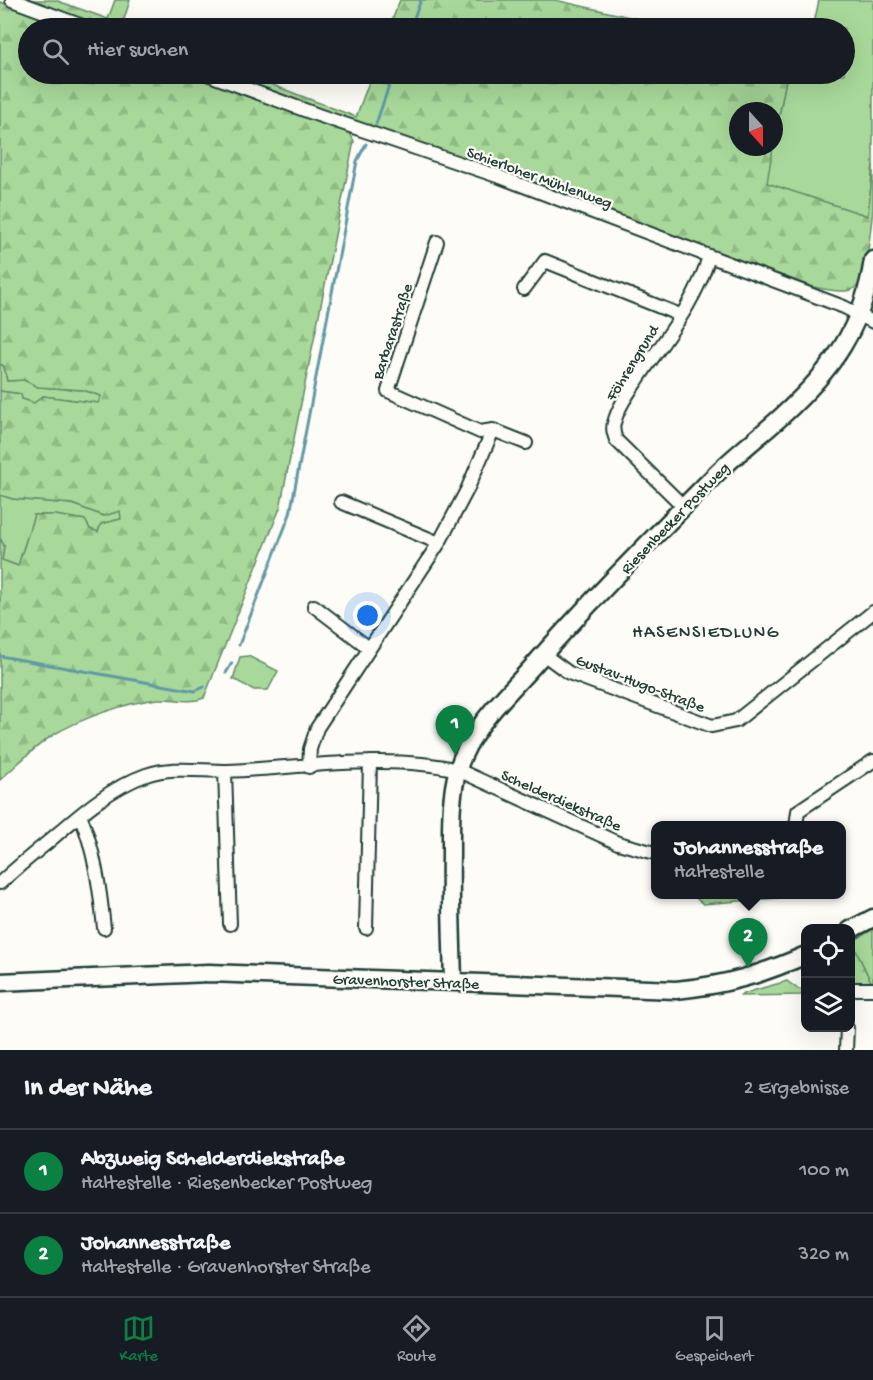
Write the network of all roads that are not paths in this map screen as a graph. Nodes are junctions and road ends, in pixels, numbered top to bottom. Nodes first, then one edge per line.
1 (12, 0) edge
2 (60, 18) edge
3 (233, 84) edge
4 (437, 242) dead end
5 (709, 256) junction
6 (873, 260) edge
7 (524, 289) dead end
8 (680, 315) junction
9 (866, 318) edge
10 (493, 430) junction
11 (526, 443) dead end
12 (341, 502) dead end
13 (684, 507) junction
14 (439, 543) junction
15 (314, 606) dead end
16 (873, 612) edge
17 (369, 648) junction
18 (543, 654) junction
19 (873, 761) edge
20 (370, 762) junction
21 (309, 767) junction
22 (458, 770) junction
23 (225, 771) junction
24 (80, 815) junction
25 (797, 821) edge
26 (651, 852) edge
27 (0, 883) edge
28 (873, 918) edge
29 (230, 924) dead end
30 (855, 927) edge
31 (104, 928) dead end
32 (366, 928) dead end
33 (801, 956) edge
34 (0, 982) edge
35 (453, 982) junction
36 (855, 989) edge
37 (873, 989) edge
38 (847, 1032) edge
39 (846, 1050) edge

1 - 2 street
3 - 5 street, Schierloher Mühlenweg
4 - 10 street, Barbarastraße
5 - 8 street, Föhrengrund
5 - 9 street, Schierloher Mühlenweg
6 - 9 street, Riesenbecker Postweg
7 - 8 street, Föhrengrund
8 - 13 street, Föhrengrund
9 - 13 street, Riesenbecker Postweg
10 - 11 street, Barbarastraße
10 - 14 street
12 - 14 street
13 - 18 street, Riesenbecker Postweg
14 - 17 street
15 - 17 street
16 - 18 street, Gustav-Hugo-Straße
17 - 21 street
18 - 22 street, Riesenbecker Postweg
19 - 25 street
20 - 21 street
20 - 22 street
20 - 32 street
21 - 23 street
22 - 26 street, Schelderdiekstraße
22 - 35 street, Riesenbecker Postweg
23 - 24 street
23 - 29 street
24 - 27 street
24 - 31 street
28 - 30 street
33 - 35 street, Gravenhorster Straße
34 - 35 street, Gravenhorster Straße
36 - 37 street
38 - 39 street

